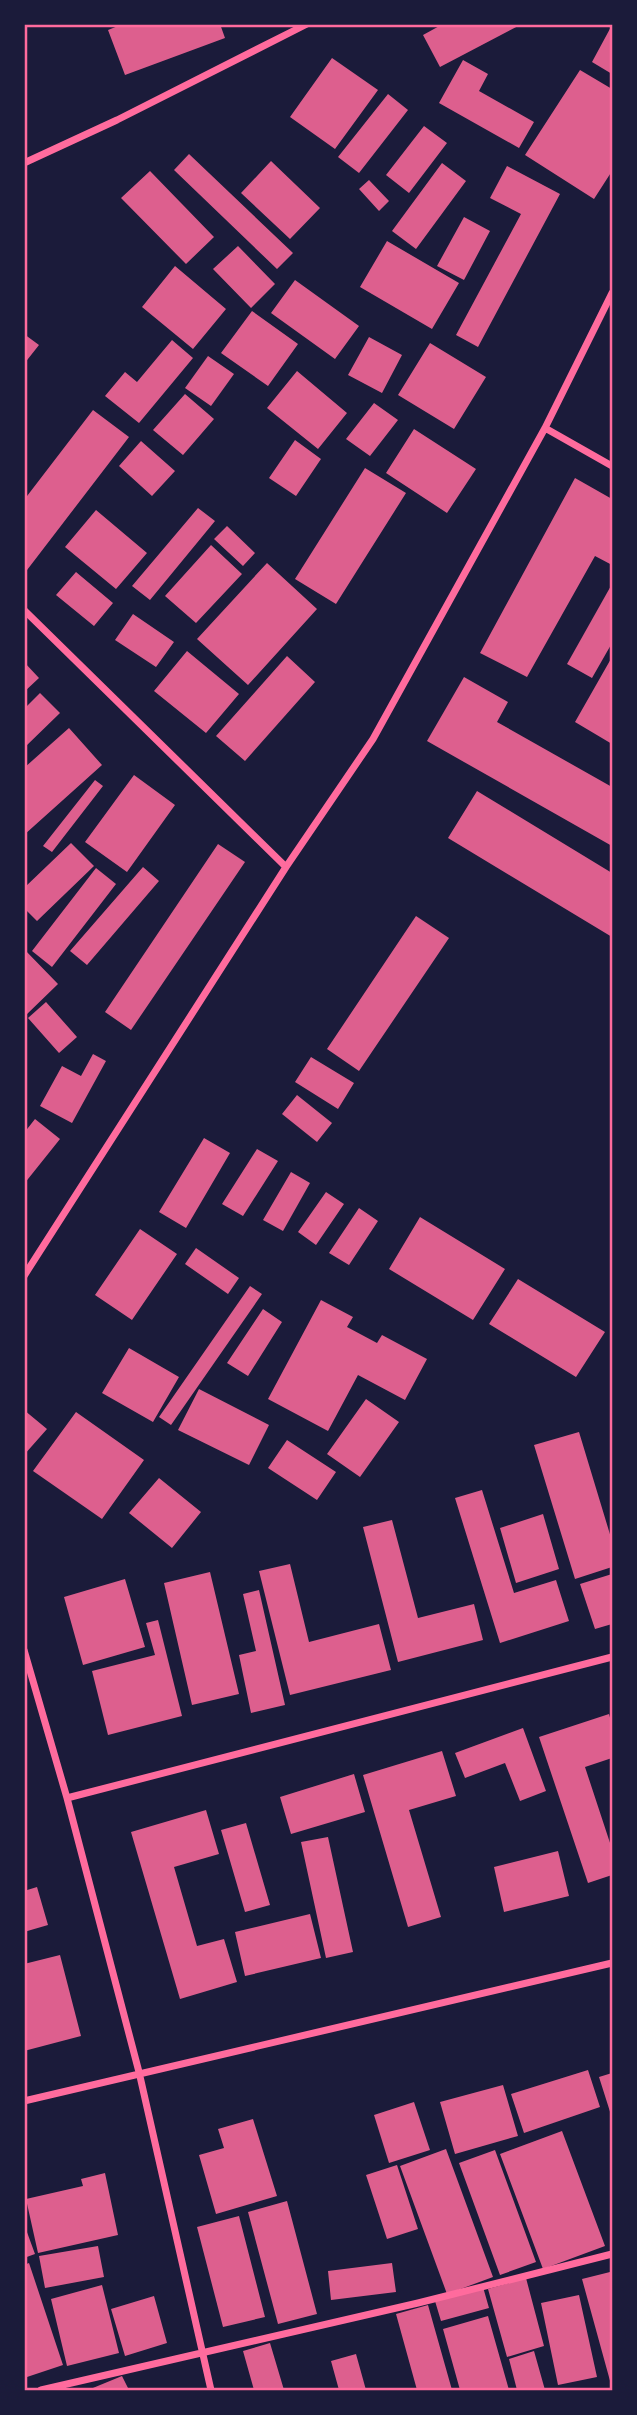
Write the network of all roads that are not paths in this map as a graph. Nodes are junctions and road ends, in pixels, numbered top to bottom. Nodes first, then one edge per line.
1 (307, 24) edge
2 (24, 163) edge
3 (612, 293) edge
4 (545, 428) junction
5 (612, 466) edge
6 (24, 610) edge
7 (286, 867) junction
8 (24, 1276) edge
9 (24, 1650) edge
10 (612, 1657) edge
11 (67, 1798) junction
12 (612, 1963) edge
13 (139, 2072) junction
14 (24, 2101) edge
15 (612, 2254) edge
16 (203, 2354) junction
17 (41, 2390) edge
18 (211, 2390) edge

1 - 2 street
3 - 4 street
4 - 5 street
4 - 7 street
6 - 7 street
7 - 8 street
9 - 11 street
10 - 11 street
11 - 13 street
12 - 13 street
13 - 14 street
13 - 16 street
15 - 16 street
16 - 17 street
16 - 18 street

